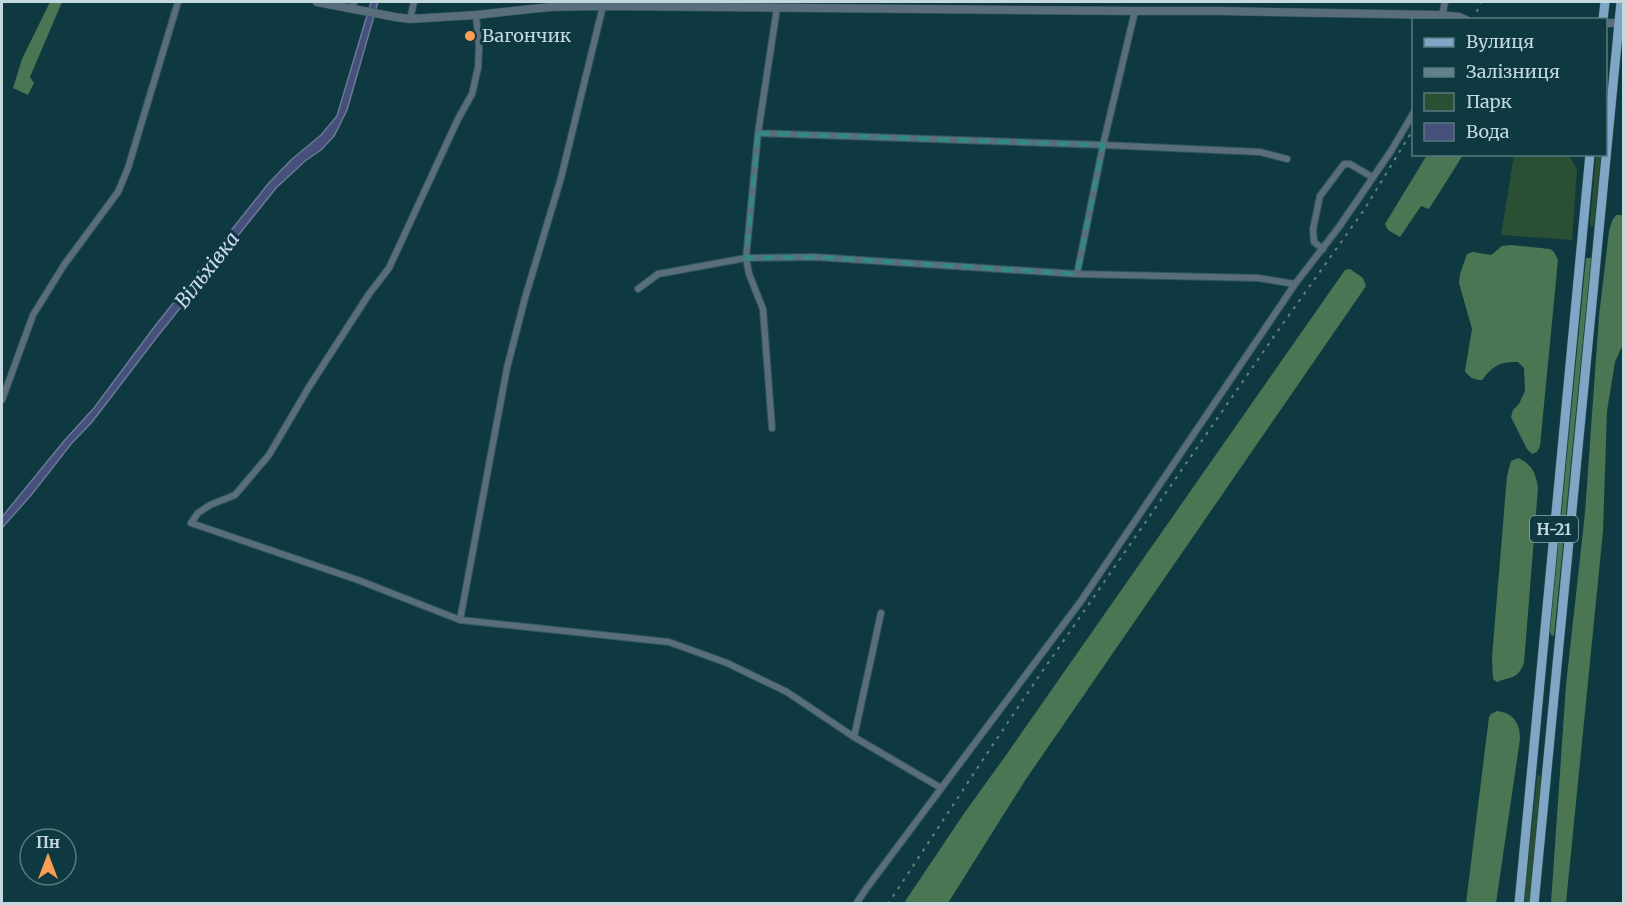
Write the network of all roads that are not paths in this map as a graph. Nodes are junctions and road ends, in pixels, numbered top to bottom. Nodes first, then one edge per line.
1 (178, 2) edge
2 (317, 2) edge
3 (414, 2) edge
4 (1220, 2) edge
5 (1445, 2) edge
6 (1605, 2) edge
7 (1621, 2) edge
8 (603, 6) junction
9 (356, 7) edge
10 (777, 8) junction
11 (1220, 10) junction
12 (1135, 11) junction
13 (476, 15) junction
14 (1441, 17) edge
15 (410, 18) junction
16 (1461, 18) edge
17 (1603, 18) edge
18 (1607, 23) edge
19 (1619, 23) junction
20 (1412, 114) edge
21 (758, 133) junction
22 (1103, 145) junction
23 (1607, 147) edge
24 (1590, 156) edge
25 (1606, 156) edge
26 (1287, 159) dead end
27 (1372, 177) junction
28 (1323, 249) junction
29 (746, 258) junction
30 (1077, 274) junction
31 (1295, 284) junction
32 (638, 289) dead end
33 (2, 400) edge
34 (772, 429) dead end
35 (881, 613) dead end
36 (460, 620) junction
37 (854, 737) junction
38 (941, 788) junction
39 (856, 903) edge
40 (1519, 903) edge
41 (1534, 903) edge

1 - 33 street
2 - 9 street
3 - 15 street
4 - 11 street
5 - 14 street
6 - 17 main road
7 - 19 main road, Н-21
8 - 10 street
8 - 13 street
8 - 36 street
9 - 15 street
10 - 12 street
10 - 21 street
11 - 12 street
11 - 14 street
12 - 22 street
13 - 15 street
13 - 36 street
14 - 16 street
18 - 19 street
19 - 23 main road, Н-21
20 - 27 street
21 - 22 street
21 - 29 street
22 - 26 street
22 - 30 street
24 - 40 main road, Н-21
25 - 41 main road, Н-21
27 - 28 street
27 - 28 street
28 - 31 street
29 - 30 street
29 - 32 street
29 - 34 street
30 - 31 street
31 - 38 street
35 - 37 street
36 - 37 street
37 - 38 street
38 - 39 street

